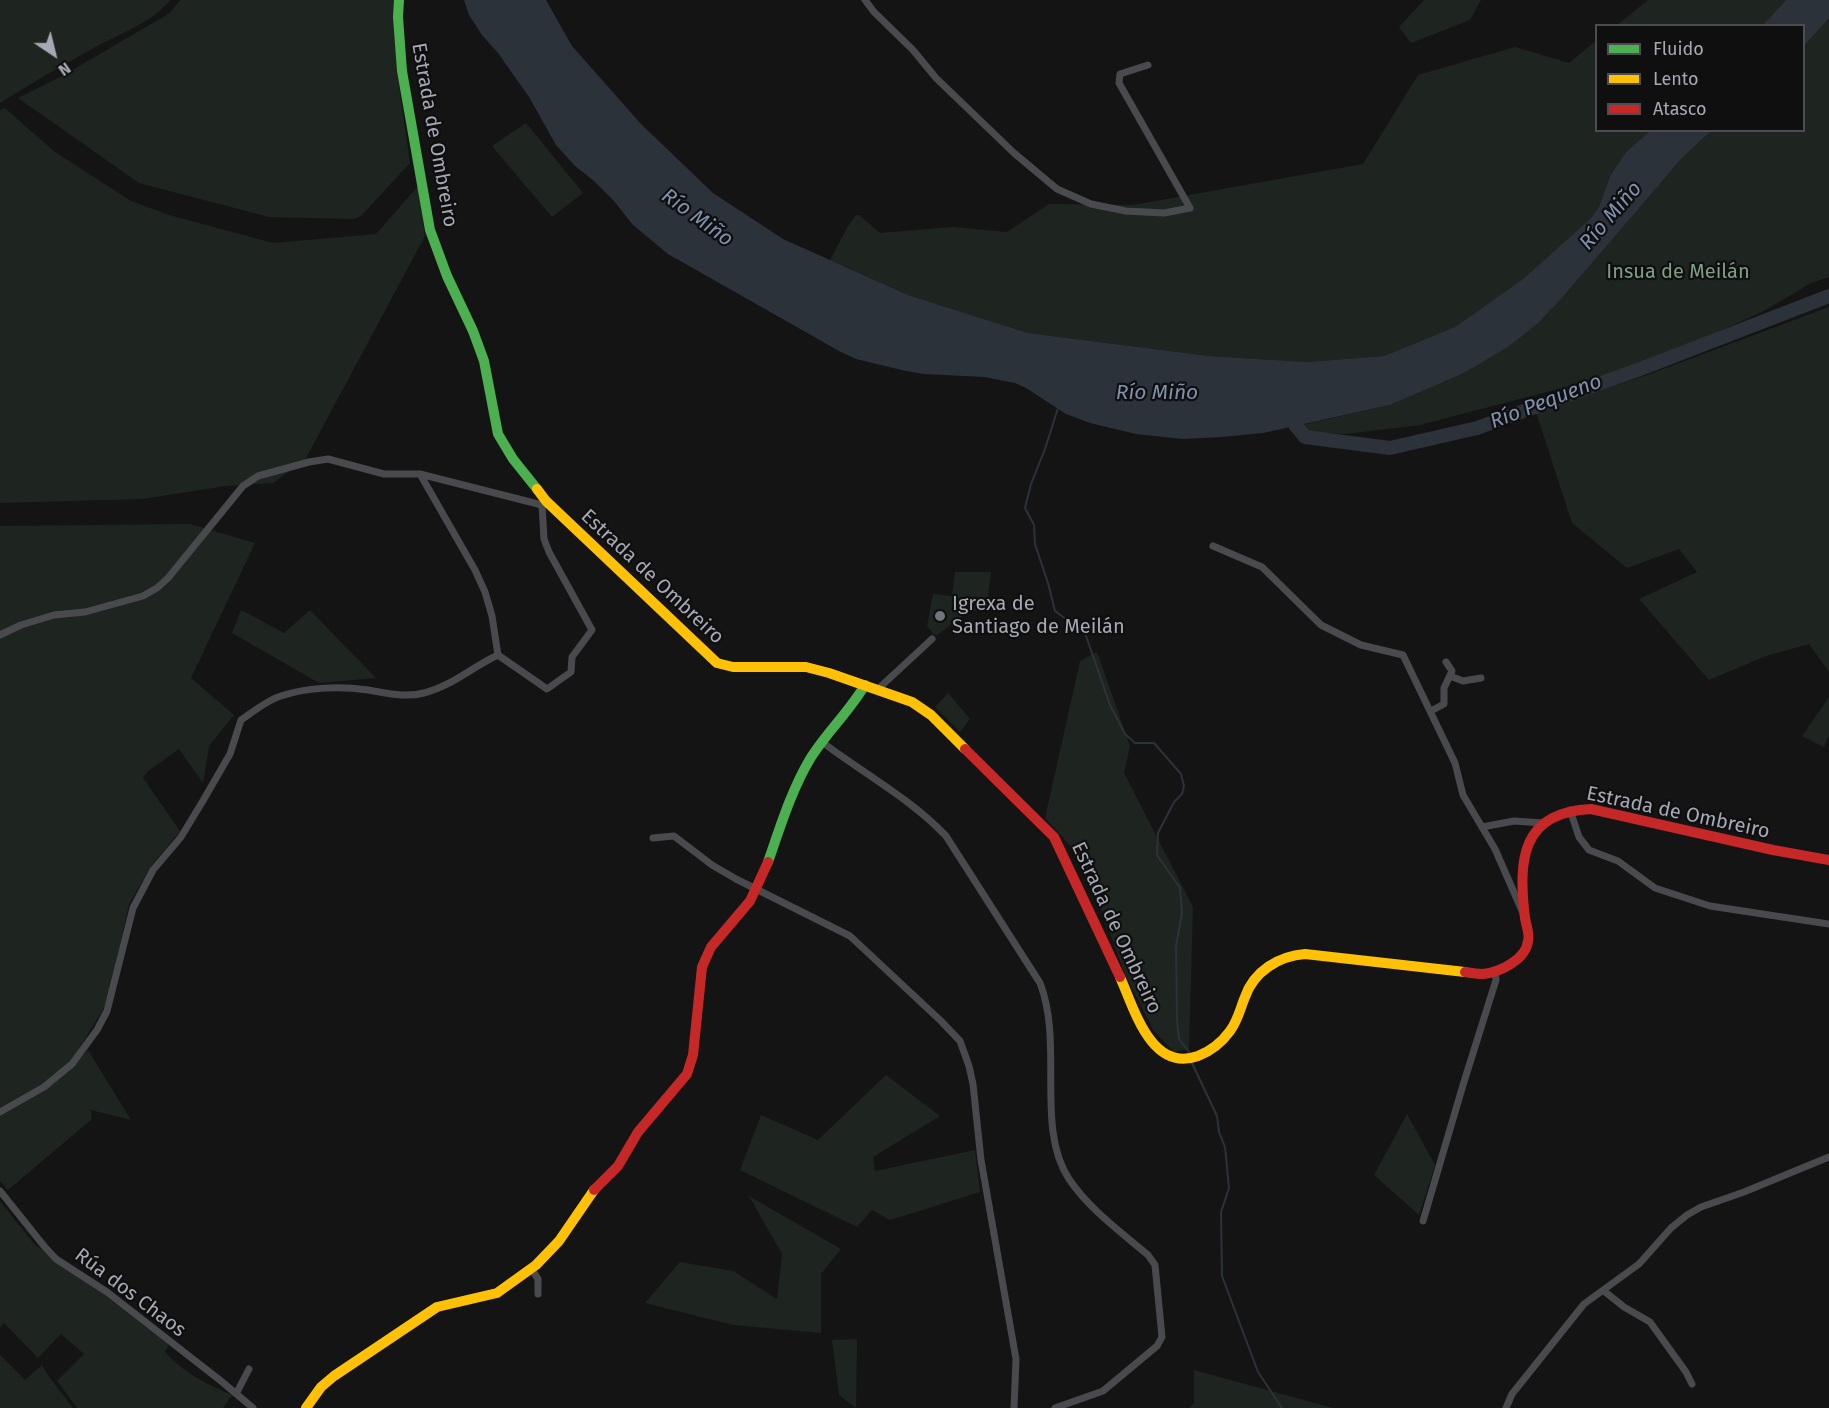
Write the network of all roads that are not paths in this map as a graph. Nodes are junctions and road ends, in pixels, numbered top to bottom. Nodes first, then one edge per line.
1 (399, 0) edge
2 (865, 0) edge
3 (1148, 65) dead end
4 (420, 474) junction
5 (544, 503) junction
6 (1213, 546) dead end
7 (0, 635) edge
8 (932, 639) dead end
9 (498, 656) junction
10 (1446, 662) dead end
11 (1450, 676) junction
12 (1481, 678) dead end
13 (865, 685) junction
14 (878, 689) junction
15 (1431, 711) junction
16 (822, 742) junction
17 (1570, 810) junction
18 (1543, 823) junction
19 (1482, 827) junction
20 (653, 838) dead end
21 (1829, 860) edge
22 (757, 889) junction
23 (1526, 918) junction
24 (1829, 924) edge
25 (1494, 971) junction
26 (0, 1112) edge
27 (1829, 1157) edge
28 (0, 1191) edge
29 (1423, 1221) dead end
30 (531, 1268) junction
31 (1604, 1291) junction
32 (537, 1293) dead end
33 (249, 1369) dead end
34 (1692, 1384) dead end
35 (236, 1394) junction
36 (248, 1406) edge
37 (306, 1408) edge
38 (1014, 1408) edge
39 (1055, 1408) edge
40 (1506, 1408) edge

1 - 5 street, Estrada de Ombreiro
2 - 3 street
4 - 5 street
4 - 7 street
4 - 9 street
5 - 9 street
5 - 13 street, Estrada de Ombreiro
6 - 15 street
8 - 14 street
9 - 26 street
10 - 11 street
11 - 12 street
11 - 15 street
13 - 14 street, Estrada de Ombreiro
13 - 16 street
14 - 25 street, Estrada de Ombreiro
15 - 19 street
16 - 22 street
16 - 39 street
17 - 18 street, Estrada de Ombreiro
17 - 21 street, Estrada de Ombreiro
17 - 24 street
18 - 19 street
18 - 23 street, Estrada de Ombreiro
19 - 23 street
20 - 22 street
22 - 30 street
22 - 38 street
23 - 25 street, Estrada de Ombreiro
25 - 29 street
27 - 31 street
28 - 35 street, Rúa dos Chaos
30 - 32 street
30 - 37 street
31 - 34 street
31 - 40 street
33 - 35 street
35 - 36 street, Rúa dos Chaos

